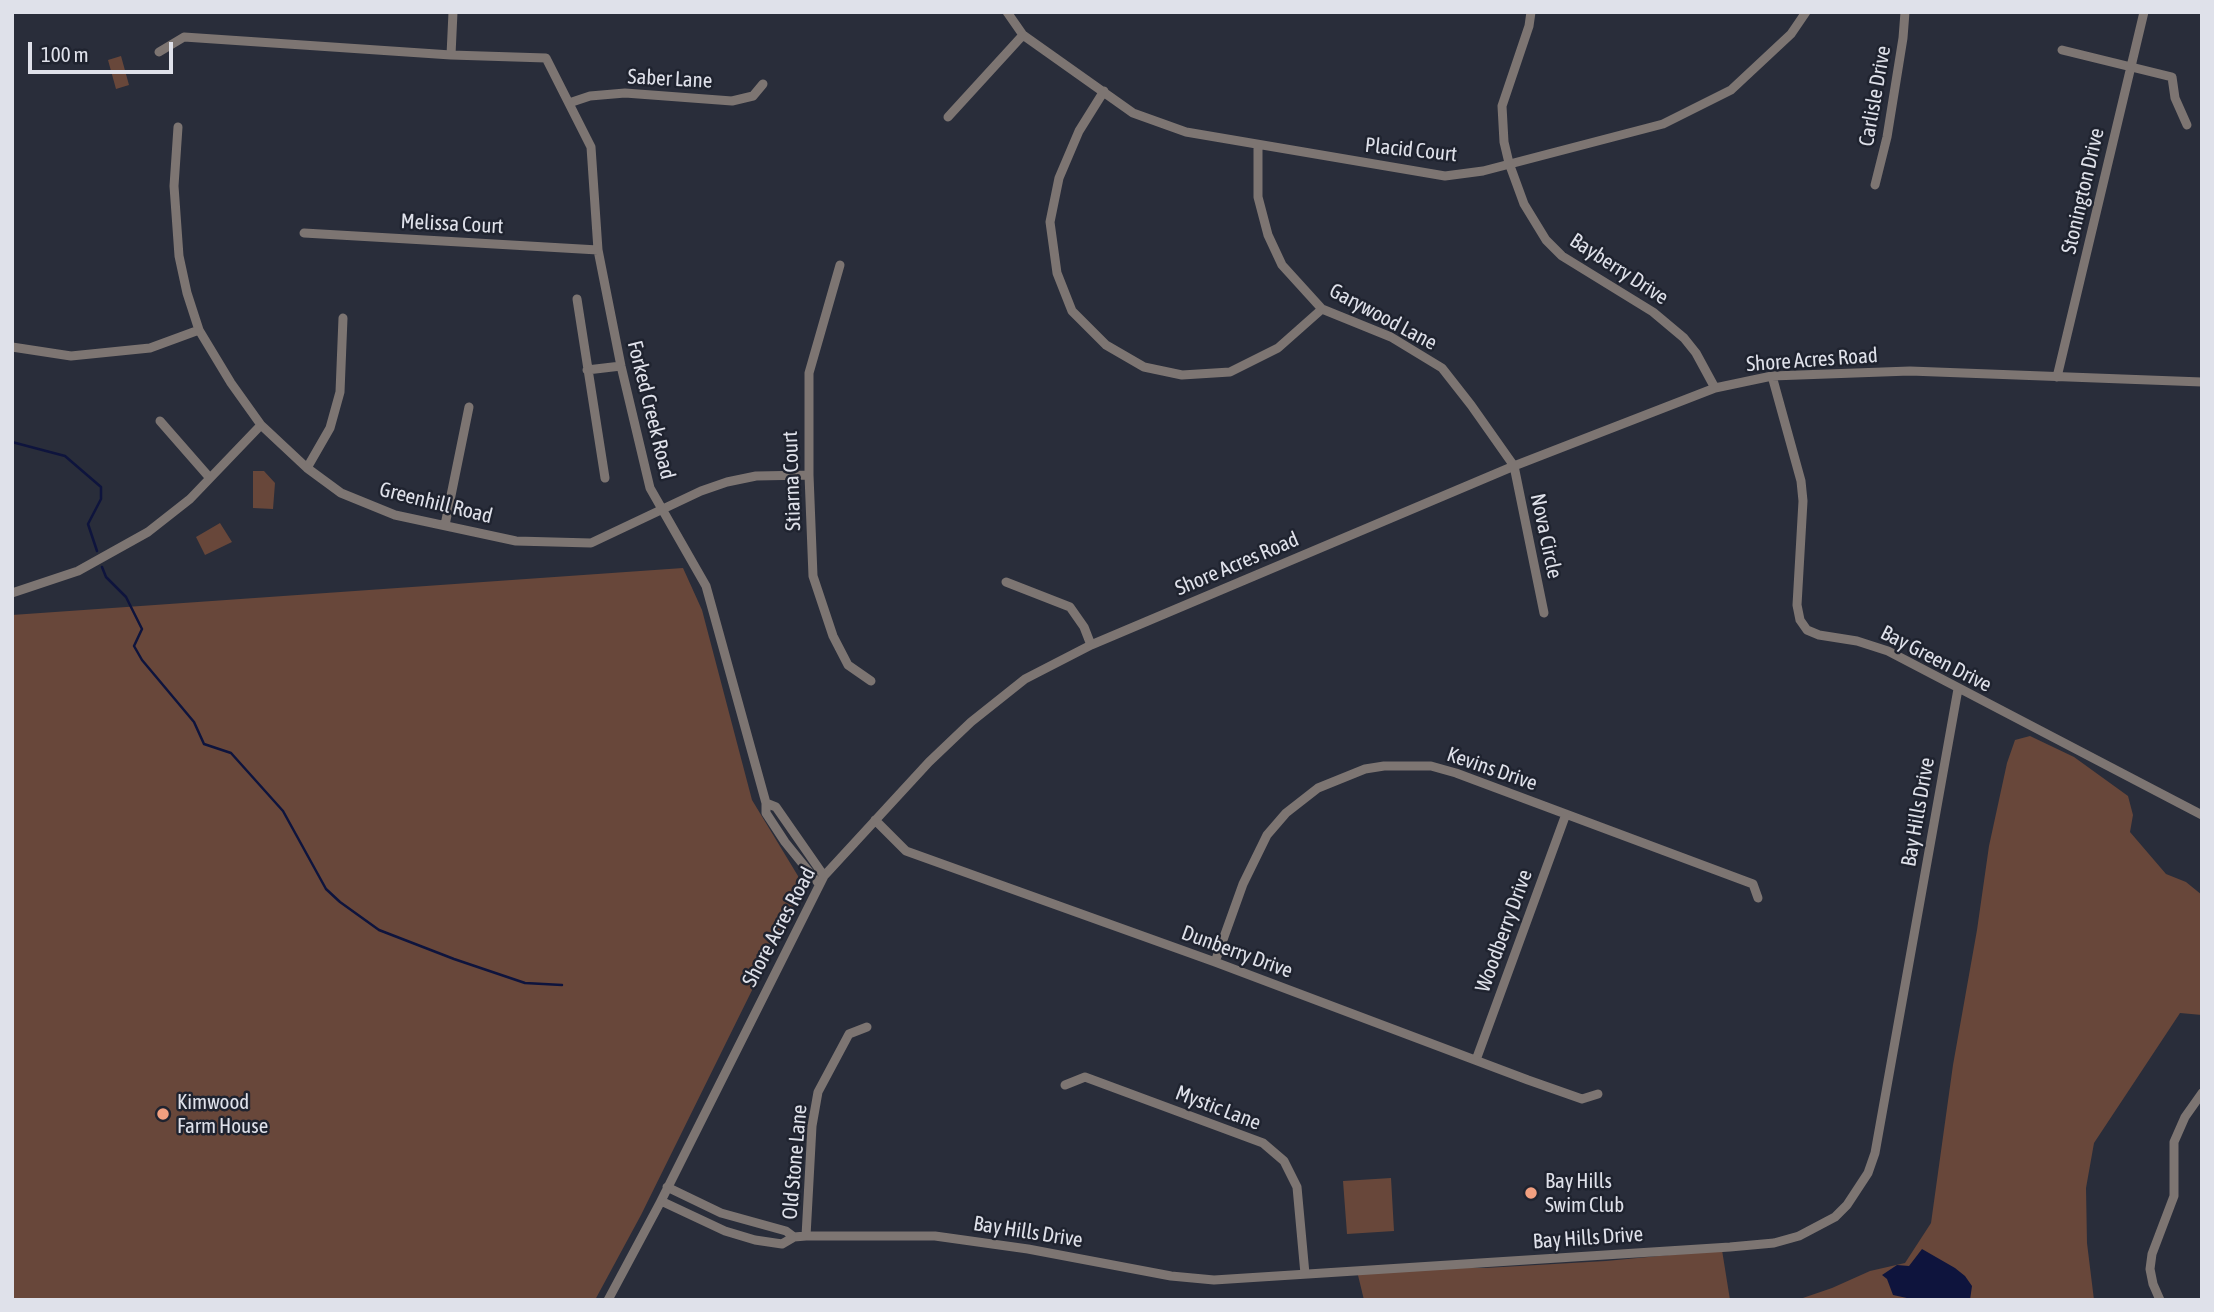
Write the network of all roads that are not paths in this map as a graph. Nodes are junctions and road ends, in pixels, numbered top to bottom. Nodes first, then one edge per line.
1 (453, 12) edge
2 (1007, 12) edge
3 (1531, 12) edge
4 (1806, 12) edge
5 (1905, 12) edge
6 (2144, 12) edge
7 (1023, 35) junction
8 (2062, 50) dead end
9 (159, 52) dead end
10 (451, 55) junction
11 (2130, 67) junction
12 (763, 84) dead end
13 (1104, 91) junction
14 (569, 103) junction
15 (948, 117) dead end
16 (2186, 125) dead end
17 (178, 127) dead end
18 (1258, 146) junction
19 (1509, 163) junction
20 (1875, 185) dead end
21 (304, 233) dead end
22 (598, 250) junction
23 (840, 265) dead end
24 (577, 299) dead end
25 (1322, 310) junction
26 (342, 318) dead end
27 (199, 330) junction
28 (12, 347) edge
29 (621, 366) junction
30 (587, 370) junction
31 (1772, 376) junction
32 (2057, 377) junction
33 (2202, 382) edge
34 (1715, 388) junction
35 (469, 407) dead end
36 (160, 421) dead end
37 (261, 425) junction
38 (1514, 466) junction
39 (307, 468) junction
40 (809, 475) junction
41 (209, 477) junction
42 (605, 478) dead end
43 (663, 510) junction
44 (445, 525) junction
45 (1006, 582) dead end
46 (12, 593) edge
47 (1544, 613) dead end
48 (1091, 645) junction
49 (871, 681) dead end
50 (1958, 689) junction
51 (1566, 814) junction
52 (2202, 815) edge
53 (875, 820) junction
54 (821, 880) junction
55 (1758, 898) dead end
56 (1214, 962) junction
57 (867, 1027) dead end
58 (1476, 1060) junction
59 (1065, 1085) dead end
60 (2202, 1093) edge
61 (1598, 1094) dead end
62 (667, 1187) junction
63 (660, 1201) junction
64 (794, 1237) junction
65 (806, 1237) junction
66 (1305, 1274) junction
67 (608, 1300) edge
68 (2160, 1300) edge

1 - 10 street
2 - 7 street, Placid Court
3 - 19 street, Bayberry Drive
4 - 19 street, Placid Court
5 - 20 street, Carlisle Drive
6 - 11 street, Stonington Drive
7 - 13 street, Placid Court
7 - 15 street
8 - 11 street
9 - 10 street
10 - 14 street, Forked Creek Road
11 - 16 street
11 - 32 street, Stonington Drive
12 - 14 street, Saber Lane
13 - 18 street, Placid Court
13 - 25 street
14 - 22 street, Forked Creek Road
17 - 27 street, Greenhill Road
18 - 19 street, Placid Court
18 - 25 street, Garywood Lane
19 - 34 street, Bayberry Drive
21 - 22 street, Melissa Court
22 - 29 street, Forked Creek Road
23 - 40 street, Stiarna Court
24 - 30 street
25 - 38 street, Garywood Lane
26 - 39 street
27 - 28 street
27 - 37 street, Greenhill Road
29 - 30 street
29 - 43 street, Forked Creek Road
30 - 42 street
31 - 32 street, Shore Acres Road
31 - 34 street, Shore Acres Road
31 - 50 street, Bay Green Drive
32 - 33 street, Shore Acres Road
34 - 38 street, Shore Acres Road
35 - 44 street
36 - 41 street
37 - 39 street, Greenhill Road
37 - 41 street
38 - 47 street, Nova Circle
38 - 48 street, Shore Acres Road
39 - 44 street, Greenhill Road
40 - 43 street, Greenhill Road
40 - 49 street, Stiarna Court
41 - 46 street
43 - 44 street, Greenhill Road
43 - 54 street, Forked Creek Road
45 - 48 street
48 - 53 street, Shore Acres Road
50 - 52 street, Bay Green Drive
50 - 66 street, Bay Hills Drive
51 - 55 street, Kevins Drive
51 - 56 street, Kevins Drive
51 - 58 street, Woodberry Drive
53 - 54 street, Shore Acres Road
53 - 56 street, Dunberry Drive
54 - 62 street, Shore Acres Road
56 - 58 street, Dunberry Drive
57 - 65 street, Old Stone Lane
58 - 61 street, Dunberry Drive
59 - 66 street, Mystic Lane
60 - 68 street
62 - 63 street, Shore Acres Road
62 - 64 street, Bay Hills Drive
63 - 64 street, Bay Hills Drive
63 - 67 street, Shore Acres Road
64 - 65 street, Bay Hills Drive
65 - 66 street, Bay Hills Drive

